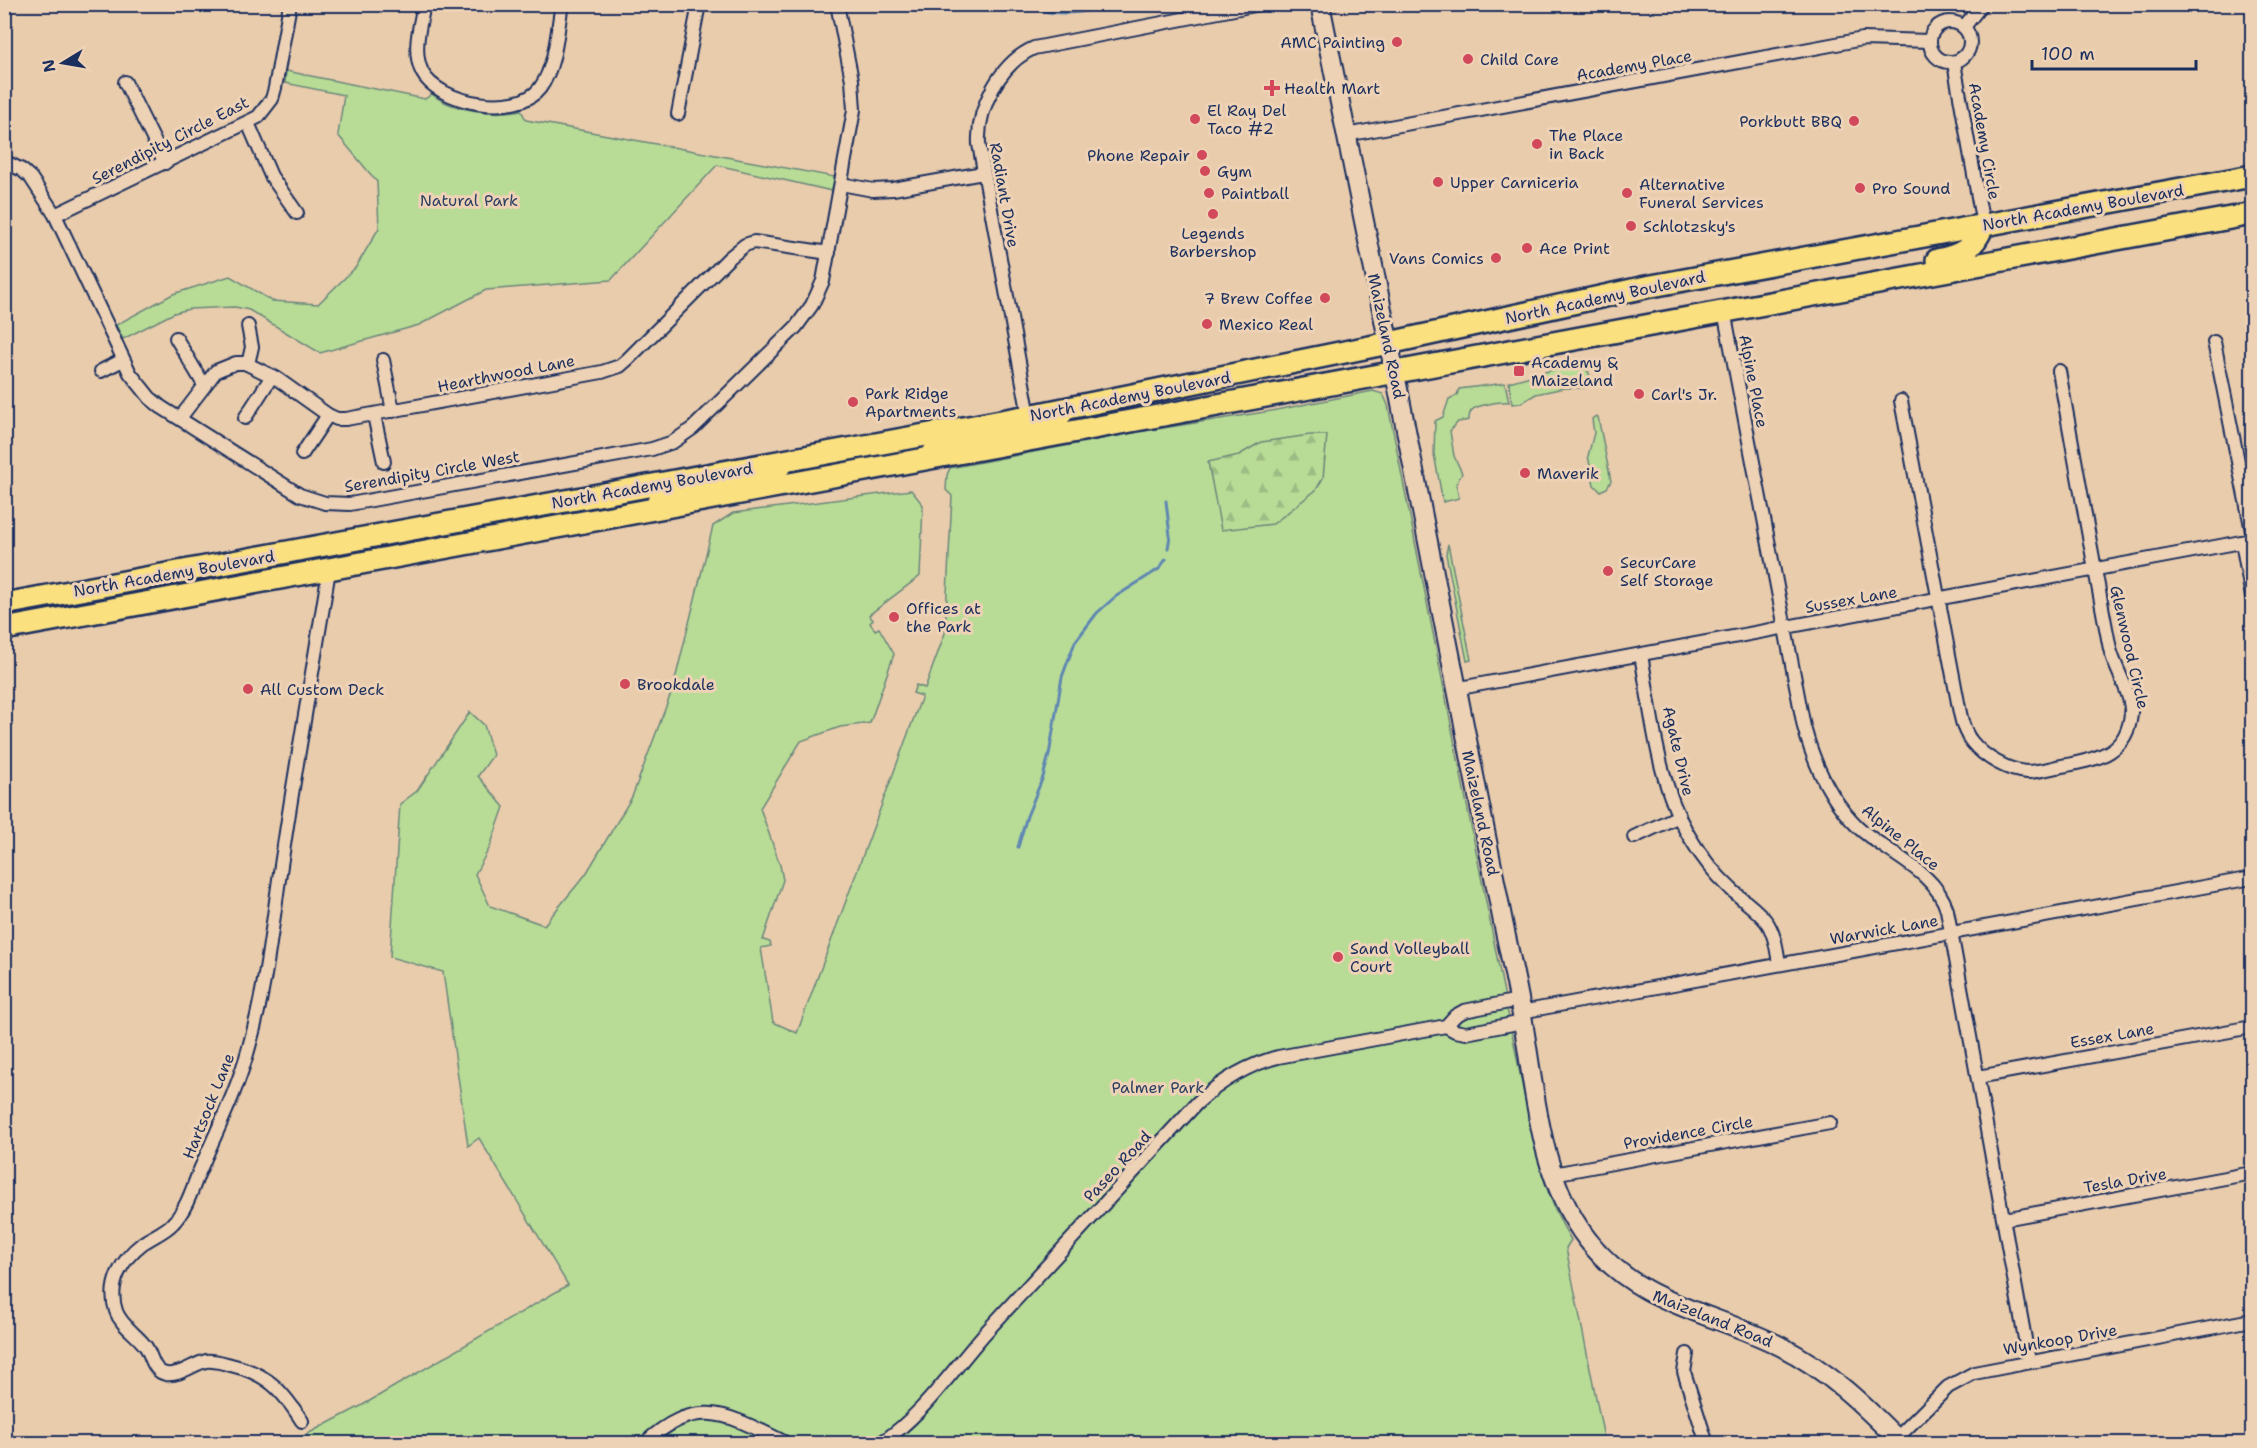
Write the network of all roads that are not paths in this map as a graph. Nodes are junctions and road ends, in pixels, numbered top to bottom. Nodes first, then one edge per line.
1 (290, 4) edge
2 (424, 4) edge
3 (562, 4) edge
4 (699, 4) edge
5 (837, 4) edge
6 (1260, 4) edge
7 (1320, 4) edge
8 (1982, 4) edge
9 (1964, 27) junction
10 (1930, 41) junction
11 (1954, 63) junction
12 (125, 82) dead end
13 (678, 114) dead end
14 (248, 123) junction
15 (1346, 135) junction
16 (4, 161) edge
17 (165, 163) junction
18 (983, 173) junction
19 (2253, 176) edge
20 (841, 184) junction
21 (297, 213) dead end
22 (2253, 214) edge
23 (55, 215) junction
24 (1983, 225) junction
25 (829, 254) junction
26 (1835, 291) junction
27 (1724, 311) junction
28 (248, 326) dead end
29 (176, 338) dead end
30 (2214, 342) dead end
31 (1389, 344) junction
32 (123, 360) junction
33 (383, 360) dead end
34 (248, 364) junction
35 (101, 371) dead end
36 (2059, 371) dead end
37 (1395, 372) junction
38 (272, 376) junction
39 (204, 385) junction
40 (1901, 401) dead end
41 (1067, 408) junction
42 (393, 411) junction
43 (328, 415) junction
44 (374, 415) junction
45 (1029, 416) junction
46 (180, 418) junction
47 (245, 418) dead end
48 (302, 454) dead end
49 (931, 456) junction
50 (787, 460) junction
51 (384, 462) dead end
52 (655, 509) junction
53 (2253, 531) edge
54 (2247, 541) edge
55 (325, 545) junction
56 (2096, 569) junction
57 (329, 570) junction
58 (2253, 597) edge
59 (1939, 599) junction
60 (4, 604) edge
61 (4, 628) edge
62 (1785, 628) junction
63 (1641, 655) junction
64 (1455, 689) junction
65 (1679, 816) junction
66 (1634, 837) dead end
67 (2253, 878) edge
68 (1951, 934) junction
69 (1779, 964) junction
70 (1521, 1011) junction
71 (1446, 1026) junction
72 (2253, 1027) edge
73 (1978, 1077) junction
74 (1830, 1123) dead end
75 (2253, 1173) edge
76 (1553, 1174) junction
77 (2004, 1219) junction
78 (2253, 1320) edge
79 (1687, 1354) dead end
80 (2029, 1360) junction
81 (302, 1421) dead end
82 (1899, 1441) edge
83 (644, 1443) edge
84 (788, 1443) edge
85 (879, 1443) edge
86 (1707, 1443) edge

1 - 14 street, Serendipity Circle East
2 - 3 street
4 - 13 street
5 - 20 street
6 - 18 street, Radiant Drive
7 - 15 main road, Maizeland Road
8 - 9 street
9 - 10 street
9 - 11 street, Academy Circle
10 - 11 street, Academy Circle
10 - 15 street, Academy Place
11 - 24 street, Academy Circle
12 - 17 street
14 - 17 street, Serendipity Circle East
14 - 21 street
15 - 31 main road, Maizeland Road
16 - 23 street, Serendipity Circle West
17 - 23 street, Serendipity Circle East
18 - 20 street
18 - 45 street, Radiant Drive
19 - 24 highway, North Academy Boulevard
20 - 25 street, Serendipity Circle West
22 - 26 highway, North Academy Boulevard
23 - 32 street, Serendipity Circle West
24 - 26 highway
24 - 31 highway, North Academy Boulevard
25 - 42 street, Hearthwood Lane
25 - 46 street, Serendipity Circle West
26 - 27 highway, North Academy Boulevard
27 - 37 highway, North Academy Boulevard
27 - 62 street, Alpine Place
28 - 34 street
29 - 39 street
30 - 53 street
31 - 37 main road, Maizeland Road
31 - 41 highway, North Academy Boulevard
32 - 35 street
32 - 46 street, Serendipity Circle West
33 - 42 street
34 - 38 street
34 - 39 street
36 - 56 street, Glenwood Circle
37 - 49 highway, North Academy Boulevard
37 - 64 main road, Maizeland Road
38 - 43 street
38 - 47 street
39 - 46 street
40 - 59 street, Glenwood Circle
41 - 45 highway, North Academy Boulevard
41 - 49 main road
42 - 44 street, Hearthwood Lane
43 - 44 street, Hearthwood Lane
43 - 48 street
44 - 51 street
45 - 50 highway, North Academy Boulevard
49 - 52 highway, North Academy Boulevard
50 - 52 main road
50 - 55 highway, North Academy Boulevard
52 - 57 highway, North Academy Boulevard
54 - 56 street, Sussex Lane
54 - 58 street
55 - 57 main road
55 - 60 highway, North Academy Boulevard
56 - 59 street, Sussex Lane
56 - 59 street, Glenwood Circle
57 - 61 highway, North Academy Boulevard
57 - 81 street, Hartsock Lane
59 - 62 street, Sussex Lane
62 - 63 street, Sussex Lane
62 - 68 street, Alpine Place
63 - 64 street, Sussex Lane
63 - 65 street, Agate Drive
64 - 70 main road, Maizeland Road
65 - 66 street
65 - 69 street, Agate Drive
67 - 68 street, Warwick Lane
68 - 69 street, Warwick Lane
68 - 73 street, Alpine Place
69 - 70 street, Warwick Lane
70 - 71 street, Paseo Road
70 - 71 street, Paseo Road
70 - 76 main road, Maizeland Road
71 - 85 street, Paseo Road
72 - 73 street, Essex Lane
73 - 77 street, Alpine Place
74 - 76 street, Providence Circle
75 - 77 street, Tesla Drive
76 - 82 main road, Maizeland Road
77 - 80 street, Alpine Place
78 - 80 street, Wynkoop Drive
79 - 86 street
80 - 82 street, Wynkoop Drive
83 - 84 street

